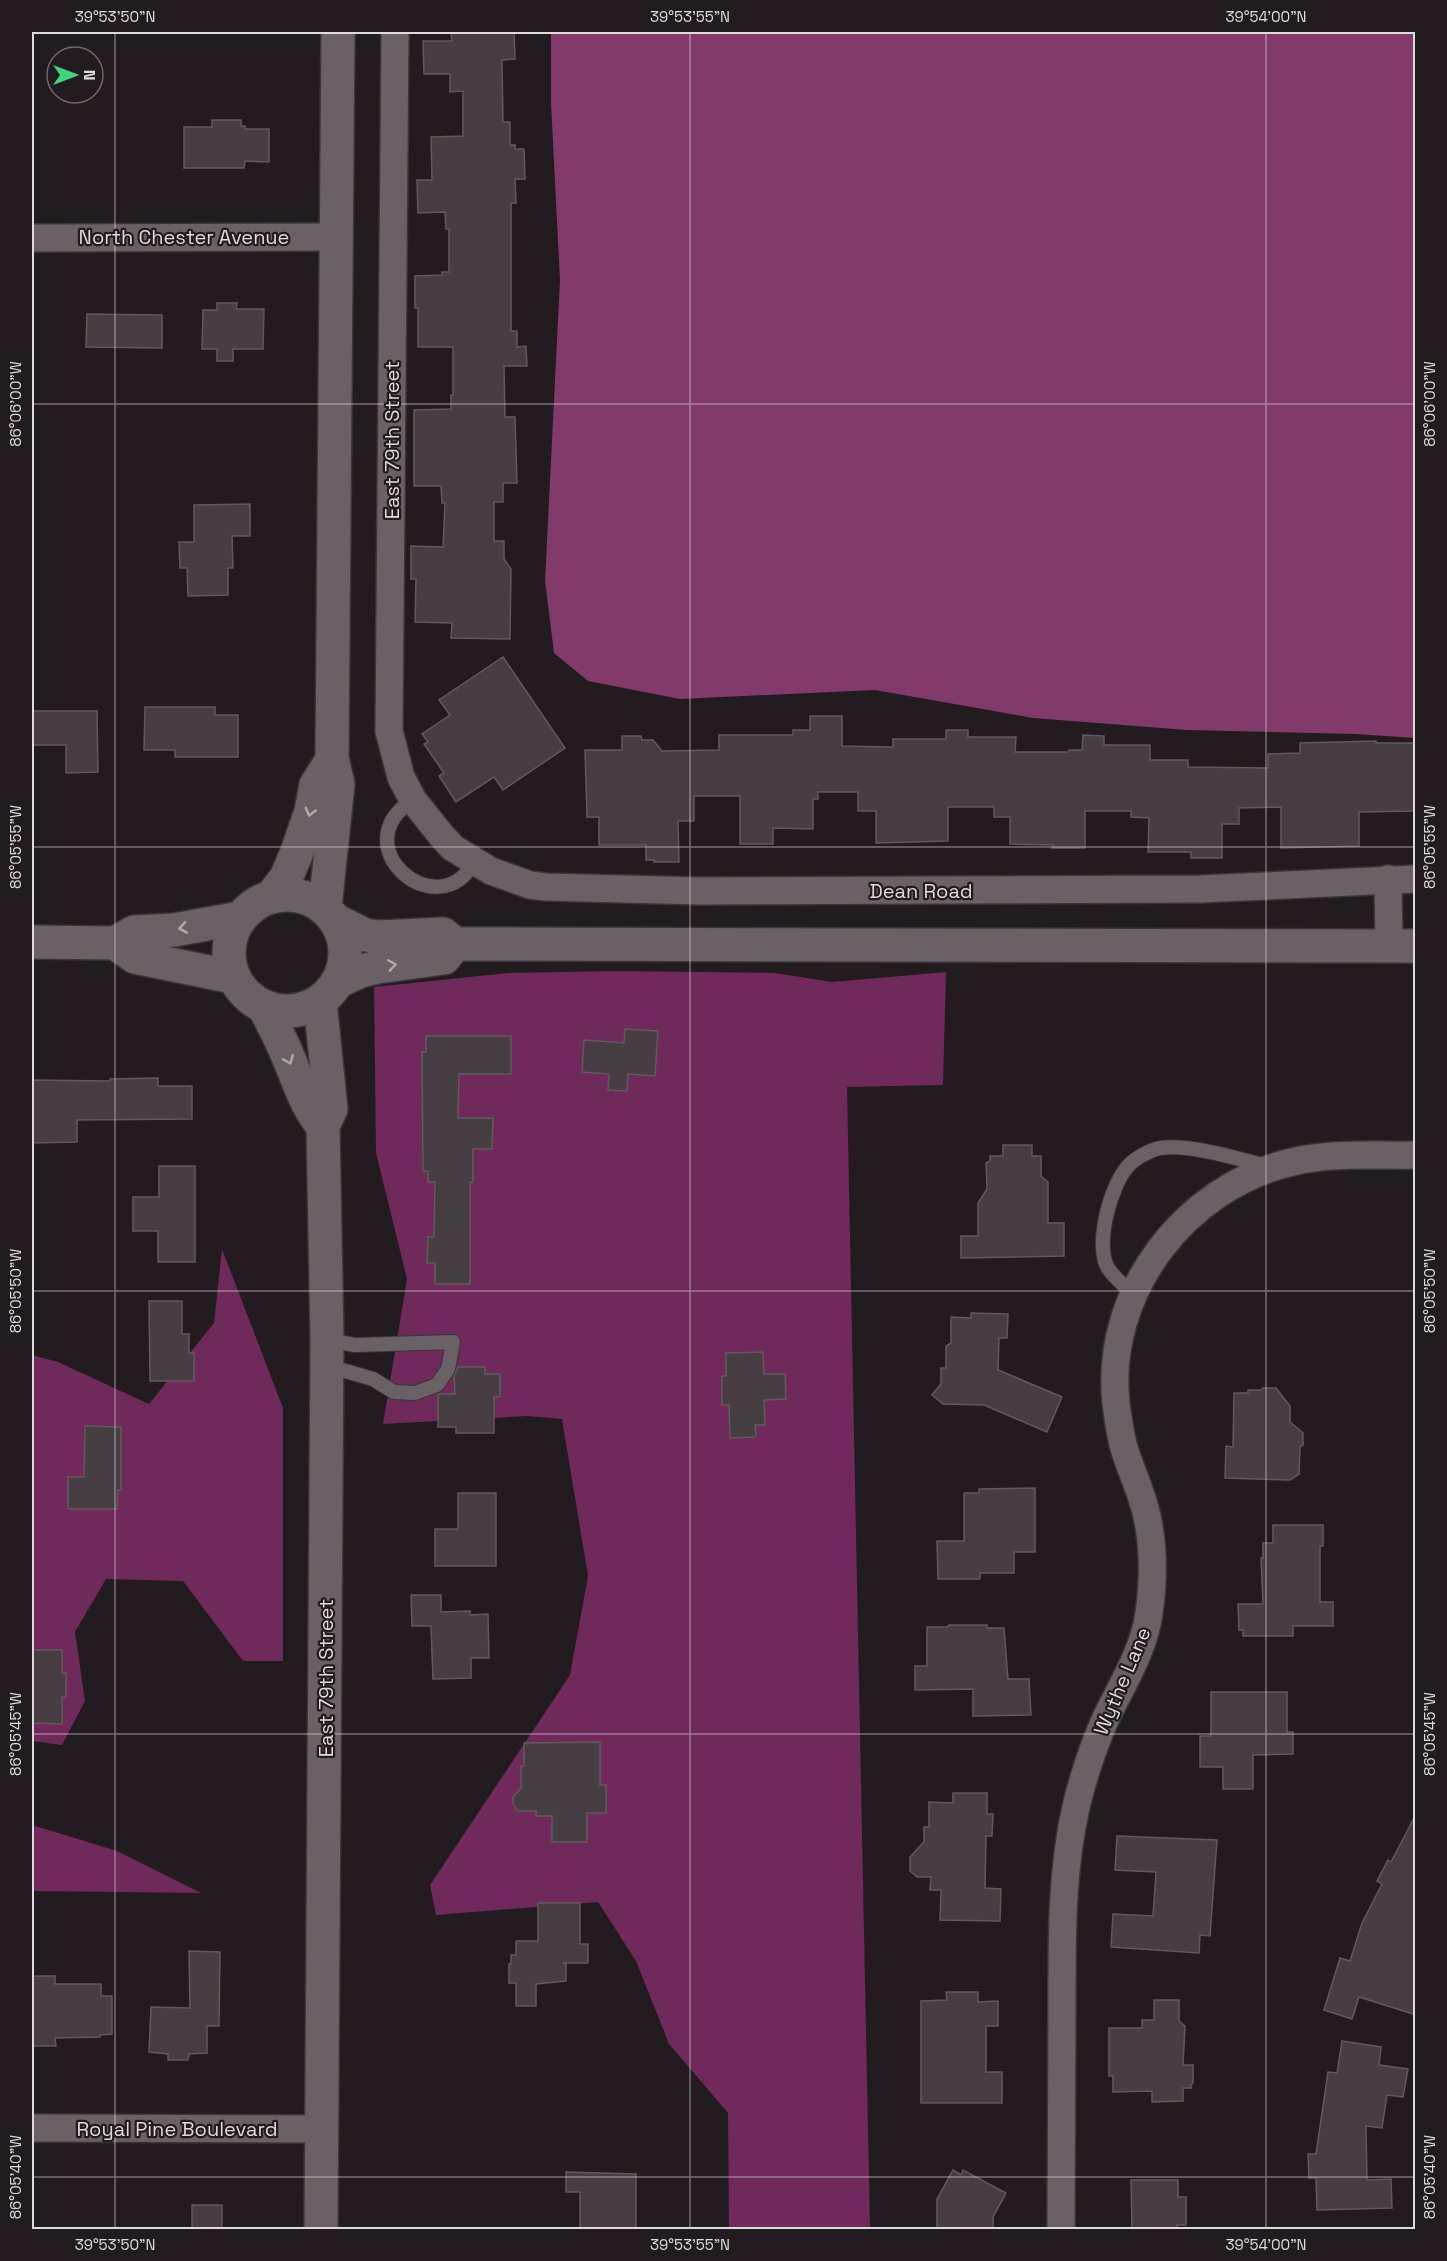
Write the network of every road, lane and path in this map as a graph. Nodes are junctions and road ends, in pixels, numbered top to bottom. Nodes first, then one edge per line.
1 (338, 32) edge
2 (395, 32) edge
3 (336, 237) junction
4 (32, 238) edge
5 (332, 758) junction
6 (413, 800) junction
7 (441, 835) joint
8 (474, 862) junction
9 (1388, 879) junction
10 (1416, 879) edge
11 (272, 896) junction
12 (330, 913) junction
13 (240, 918) junction
14 (32, 942) edge
15 (115, 943) junction
16 (455, 944) junction
17 (1402, 946) edge
18 (233, 977) junction
19 (329, 992) junction
20 (264, 1007) junction
21 (323, 1126) junction
22 (1416, 1155) edge
23 (1271, 1167) junction
24 (1134, 1294) junction
25 (327, 1354) junction
26 (32, 2128) edge
27 (322, 2129) junction
28 (321, 2229) edge
29 (1060, 2229) edge

1 - 3 street
2 - 6 street, East 79th Street
3 - 4 street, North Chester Avenue
3 - 5 street
5 -> 11 street
5 - 12 street
6 - 7 street, East 79th Street
6 - 8 lane
7 - 8 street, Dean Road
8 - 9 street, Dean Road
9 - 10 street, Dean Road
9 - 17 street
11 - 12 street
11 - 13 street
12 - 16 street
12 - 19 street
13 -> 15 street
13 - 18 street
14 - 15 street
15 - 18 street
16 - 17 street
19 -> 16 street
18 - 20 street
19 - 20 street
19 - 21 street, East 79th Street
20 -> 21 street
21 - 25 street, East 79th Street
22 - 23 street, Wythe Lane
23 - 24 street, Wythe Lane
23 - 24 lane
24 - 29 street, Wythe Lane
25 - 25 lane
25 - 27 street, East 79th Street
26 - 27 street, Royal Pine Boulevard
27 - 28 street, East 79th Street

